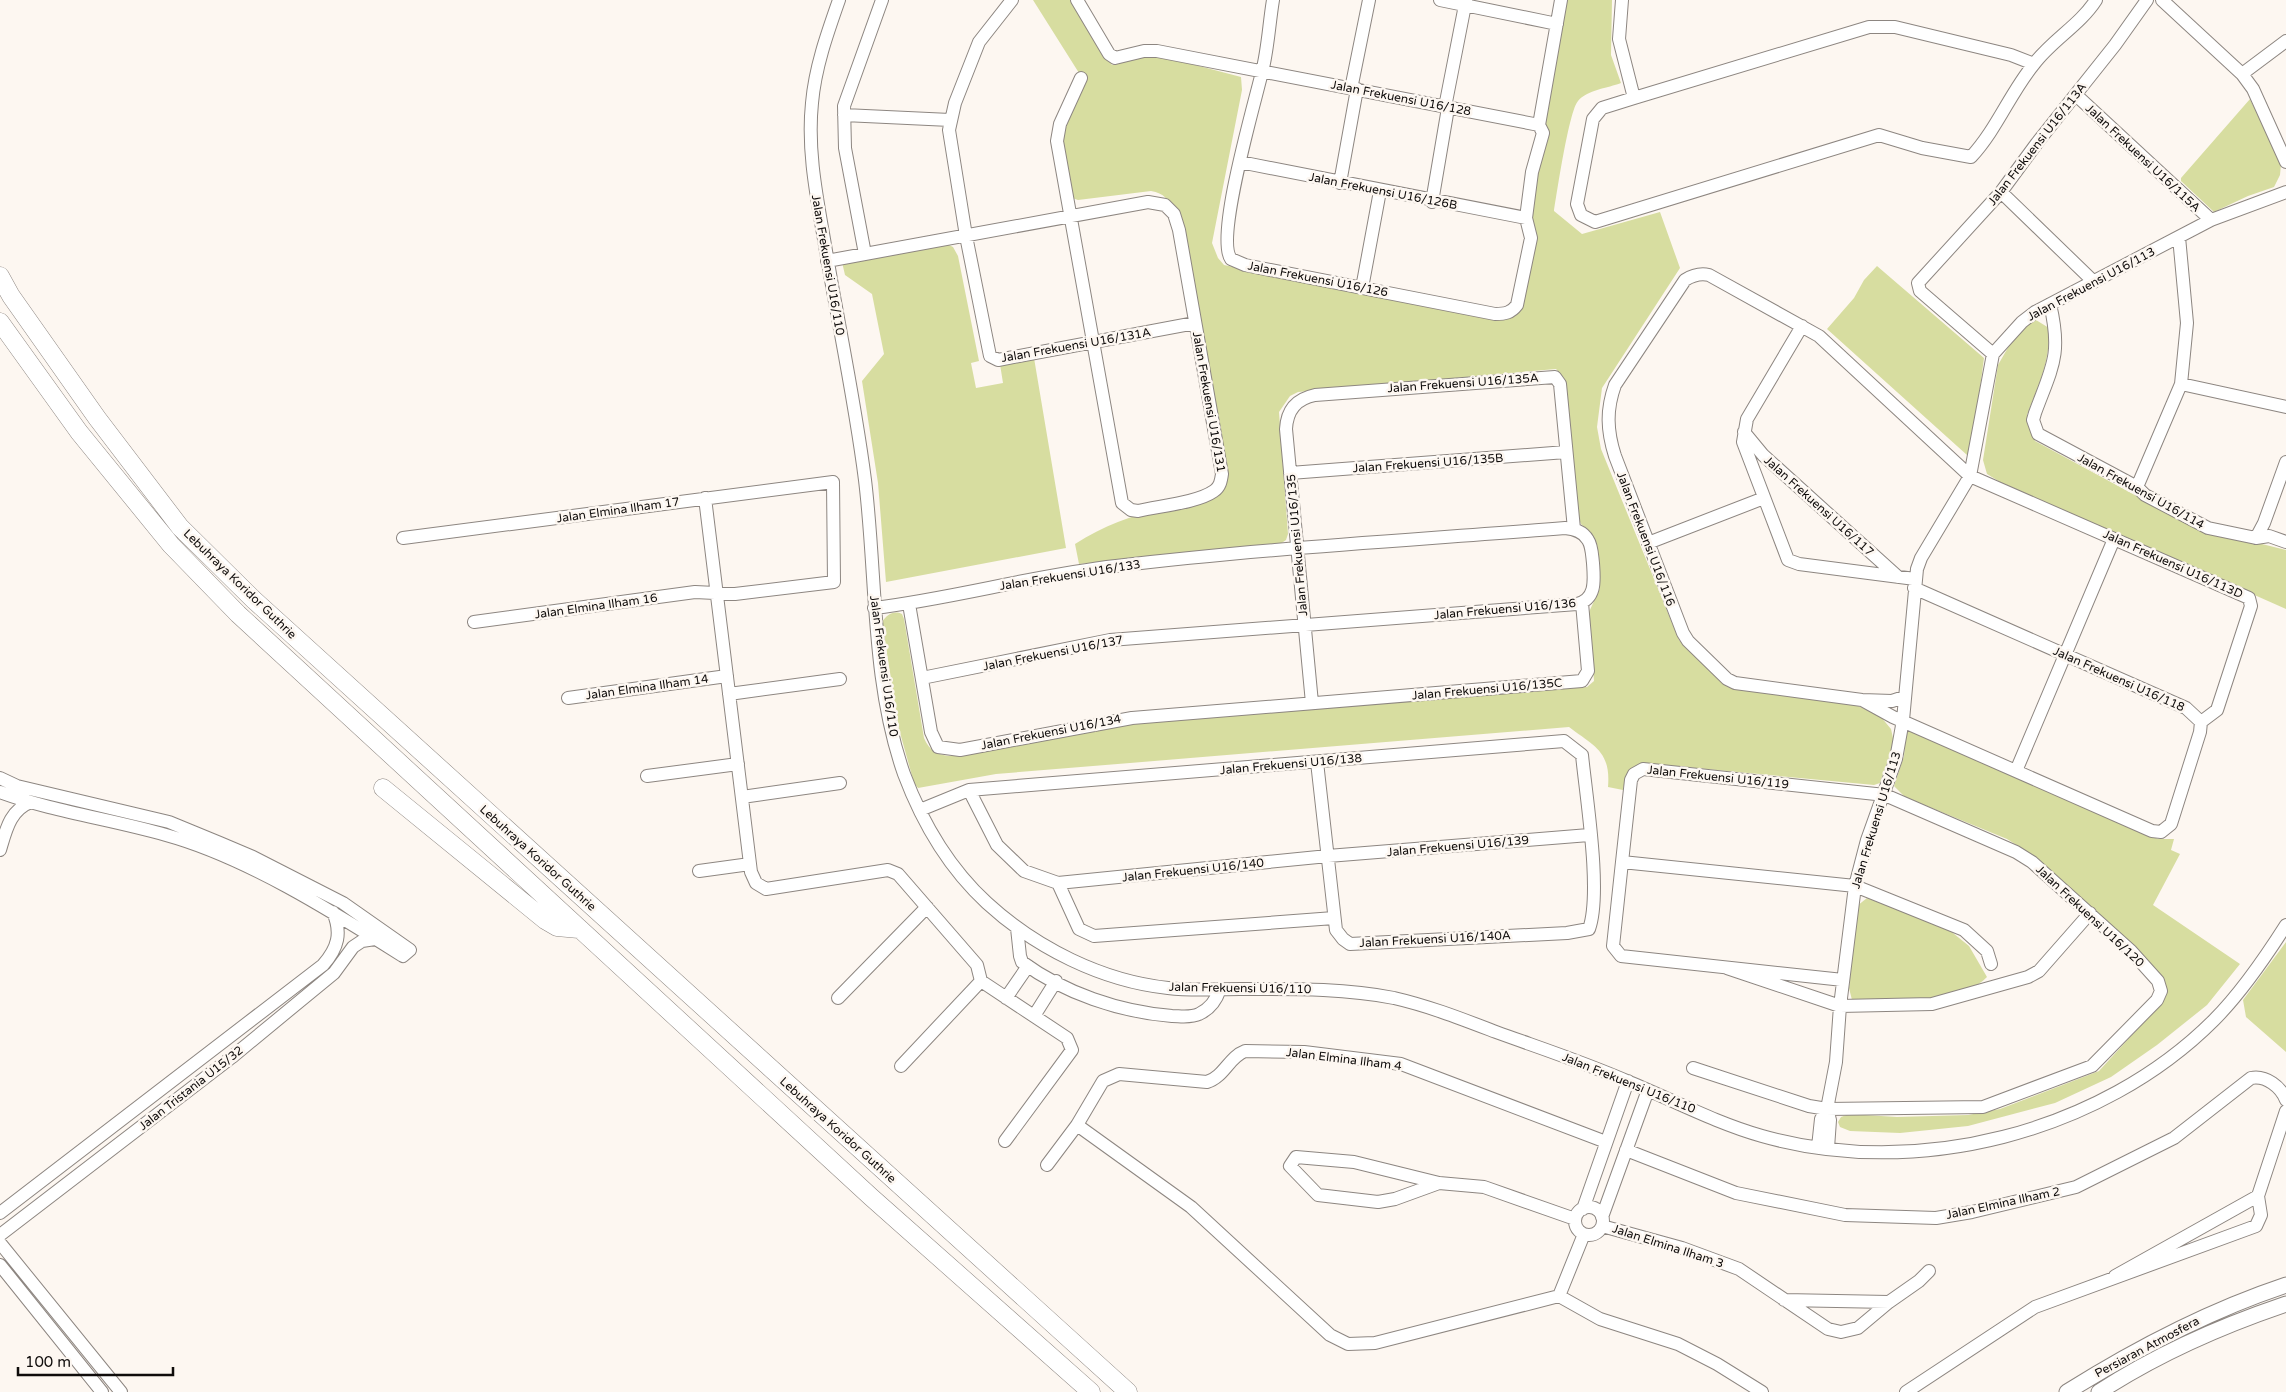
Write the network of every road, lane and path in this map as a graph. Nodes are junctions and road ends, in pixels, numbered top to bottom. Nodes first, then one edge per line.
1 (839, 0) edge
2 (882, 0) edge
3 (1012, 0) edge
4 (1077, 0) edge
5 (1273, 0) edge
6 (1369, 0) edge
7 (1440, 0) edge
8 (1561, 0) edge
9 (1622, 0) edge
10 (2096, 0) edge
11 (2146, 0) edge
12 (2162, 0) edge
13 (1465, 3) edge
14 (1557, 24) junction
15 (2286, 41) edge
16 (2034, 64) junction
17 (1263, 71) junction
18 (2242, 74) junction
19 (1081, 78) dead end
20 (1354, 89) junction
21 (2076, 95) junction
22 (1634, 98) junction
23 (1447, 107) junction
24 (844, 115) junction
25 (950, 120) junction
26 (1539, 125) junction
27 (1240, 162) junction
28 (2286, 162) edge
29 (1340, 183) junction
30 (1380, 191) junction
31 (2001, 192) junction
32 (2286, 192) edge
33 (1432, 202) junction
34 (1070, 217) junction
35 (1526, 218) junction
36 (2211, 220) junction
37 (966, 236) junction
38 (2179, 237) junction
39 (866, 254) junction
40 (827, 261) junction
41 (0, 276) edge
42 (2094, 282) junction
43 (1362, 288) junction
44 (2050, 304) junction
45 (0, 322) edge
46 (1195, 323) junction
47 (1802, 326) junction
48 (1093, 342) junction
49 (1993, 354) junction
50 (2181, 384) junction
51 (1306, 396) joint
52 (2286, 407) edge
53 (1744, 432) junction
54 (1566, 452) junction
55 (2286, 462) edge
56 (1290, 473) junction
57 (1970, 476) junction
58 (2137, 487) junction
59 (706, 498) junction
60 (1764, 498) junction
61 (1574, 529) junction
62 (403, 538) dead end
63 (2256, 538) junction
64 (2114, 539) junction
65 (2286, 542) edge
66 (1648, 543) junction
67 (1296, 549) junction
68 (1898, 577) junction
69 (834, 582) joint
70 (1914, 583) junction
71 (717, 593) junction
72 (1582, 603) junction
73 (909, 604) junction
74 (874, 608) junction
75 (474, 622) dead end
76 (1304, 624) junction
77 (2066, 655) junction
78 (727, 676) junction
79 (922, 678) junction
80 (840, 679) dead end
81 (729, 694) junction
82 (1904, 697) junction
83 (568, 698) dead end
84 (1862, 700) junction
85 (1312, 703) junction
86 (1903, 720) junction
87 (2201, 722) junction
88 (1317, 762) junction
89 (738, 764) junction
90 (2016, 771) junction
91 (648, 776) dead end
92 (0, 778) edge
93 (840, 783) dead end
94 (383, 788) dead end
95 (969, 790) junction
96 (0, 792) edge
97 (1885, 795) junction
98 (742, 797) junction
99 (31, 802) junction
100 (920, 810) junction
101 (1589, 835) junction
102 (0, 850) edge
103 (1328, 856) junction
104 (1622, 862) junction
105 (750, 864) junction
106 (699, 871) dead end
107 (1058, 883) junction
108 (1855, 886) junction
109 (927, 907) junction
110 (333, 912) junction
111 (2090, 913) junction
112 (1334, 918) junction
113 (2286, 925) edge
114 (1017, 928) junction
115 (579, 929) junction
116 (1589, 929) joint
117 (375, 938) junction
118 (1991, 964) dead end
119 (1028, 966) junction
120 (1727, 968) junction
121 (1843, 980) junction
122 (981, 981) junction
123 (1056, 981) junction
124 (1220, 989) junction
125 (838, 998) dead end
126 (1006, 998) junction
127 (1840, 1006) junction
128 (1034, 1016) junction
129 (255, 1017) junction
130 (266, 1029) junction
131 (901, 1066) dead end
132 (1693, 1068) dead end
133 (1628, 1081) junction
134 (1648, 1090) junction
135 (2286, 1097) edge
136 (1827, 1109) junction
137 (2286, 1111) edge
138 (1077, 1125) junction
139 (1005, 1141) dead end
140 (1606, 1142) junction
141 (1823, 1147) junction
142 (1626, 1150) junction
143 (1047, 1165) dead end
144 (1439, 1183) junction
145 (2258, 1196) junction
146 (0, 1213) edge
147 (1579, 1214) junction
148 (1602, 1221) junction
149 (1584, 1234) junction
150 (0, 1235) edge
151 (0, 1244) edge
152 (0, 1265) edge
153 (1929, 1271) dead end
154 (2115, 1276) junction
155 (2286, 1285) edge
156 (1559, 1296) junction
157 (1784, 1300) junction
158 (1889, 1302) junction
159 (2286, 1304) edge
160 (1046, 1353) junction
161 (102, 1392) edge
162 (121, 1392) edge
163 (1072, 1392) edge
164 (1091, 1392) edge
165 (1128, 1392) edge
166 (1762, 1392) edge
167 (1906, 1392) edge
168 (2067, 1392) edge
169 (2099, 1392) edge

1 - 40 street, Jalan Frekuensi U16/110
2 - 24 street
3 - 25 street
4 - 17 street, Jalan Frekuensi U16/128
5 - 17 street, Jalan Frekuensi U16/126
6 - 20 street
7 - 13 street
8 - 14 street
9 - 22 street
10 - 16 street
11 - 21 street, Jalan Frekuensi U16/113A
12 - 18 street
13 - 14 street
13 - 23 street
14 - 26 street
15 - 18 street
16 - 22 street
16 - 22 street
17 - 20 street, Jalan Frekuensi U16/128
17 - 27 street, Jalan Frekuensi U16/126
18 - 28 street
19 - 34 street
20 - 23 street, Jalan Frekuensi U16/128
20 - 29 street
21 - 31 street, Jalan Frekuensi U16/113A
21 - 36 street, Jalan Frekuensi U16/115A
23 - 26 street, Jalan Frekuensi U16/128
23 - 33 street
24 - 25 street
24 - 39 street
25 - 37 street
26 - 35 street
27 - 29 street, Jalan Frekuensi U16/126B
27 - 43 street, Jalan Frekuensi U16/126
29 - 30 street, Jalan Frekuensi U16/126B
30 - 33 street, Jalan Frekuensi U16/126B
30 - 43 street
31 - 42 street
31 - 49 street, Jalan Frekuensi U16/113A
32 - 36 street, Jalan Frekuensi U16/113
33 - 35 street, Jalan Frekuensi U16/126B
34 - 37 street, Jalan Frekuensi U16/131
34 - 46 street, Jalan Frekuensi U16/131
34 - 48 street, Jalan Frekuensi U16/131
35 - 43 street, Jalan Frekuensi U16/126
36 - 38 street, Jalan Frekuensi U16/113
37 - 39 street, Jalan Frekuensi U16/131
37 - 48 street, Jalan Frekuensi U16/131A
38 - 42 street, Jalan Frekuensi U16/113
38 - 50 street
39 - 40 street, Jalan Frekuensi U16/131
40 - 74 street, Jalan Frekuensi U16/110
41 - 165 highway, Lebuhraya Koridor Guthrie
42 - 44 street, Jalan Frekuensi U16/113
44 - 49 street, Jalan Frekuensi U16/113
44 - 58 street, Jalan Frekuensi U16/114
45 - 115 highway, Lebuhraya Koridor Guthrie
46 - 48 street, Jalan Frekuensi U16/131A
46 - 48 street, Jalan Frekuensi U16/131
47 - 53 street, Jalan Frekuensi U16/117
47 - 57 street
47 - 66 street, Jalan Frekuensi U16/116
49 - 57 street, Jalan Frekuensi U16/113
50 - 52 street
50 - 58 street
51 - 54 street, Jalan Frekuensi U16/135A
51 - 56 street, Jalan Frekuensi U16/135
53 - 60 street, Jalan Frekuensi U16/117
53 - 68 street, Jalan Frekuensi U16/117
54 - 56 street, Jalan Frekuensi U16/135B
54 - 61 street, Jalan Frekuensi U16/135A
55 - 63 street
56 - 67 street, Jalan Frekuensi U16/135
57 - 64 street, Jalan Frekuensi U16/113D
57 - 70 street, Jalan Frekuensi U16/113
58 - 63 street, Jalan Frekuensi U16/114
59 - 62 street, Jalan Elmina Ilham 17
59 - 69 street, Jalan Elmina Ilham 17
59 - 71 street
60 - 66 street
60 - 68 street, Jalan Frekuensi U16/117
61 - 67 street
61 - 72 street, Jalan Frekuensi U16/136
63 - 65 street, Jalan Frekuensi U16/114
64 - 77 street
64 - 87 street, Jalan Frekuensi U16/113D
66 - 84 street, Jalan Frekuensi U16/116
67 - 73 street, Jalan Frekuensi U16/133
67 - 76 street, Jalan Frekuensi U16/135
68 - 70 street, Jalan Frekuensi U16/117
69 - 71 street, Jalan Elmina Ilham 16
70 - 77 street, Jalan Frekuensi U16/118
70 - 82 street, Jalan Frekuensi U16/113
71 - 75 street, Jalan Elmina Ilham 16
71 - 78 street
72 - 76 street, Jalan Frekuensi U16/136
72 - 85 street, Jalan Frekuensi U16/135C
73 - 74 street, Jalan Frekuensi U16/133
73 - 79 street, Jalan Frekuensi U16/134
74 - 100 street, Jalan Frekuensi U16/110
76 - 79 street, Jalan Frekuensi U16/137
76 - 85 street, Jalan Frekuensi U16/135
77 - 87 street, Jalan Frekuensi U16/118
77 - 90 street
78 - 81 street
78 - 83 street, Jalan Elmina Ilham 14
79 - 85 street, Jalan Frekuensi U16/134
80 - 81 street
81 - 89 street
82 - 84 street
82 - 86 street, Jalan Frekuensi U16/113
84 - 86 street
86 - 90 street
86 - 97 street, Jalan Frekuensi U16/113
87 - 90 street
88 - 95 street, Jalan Frekuensi U16/138
88 - 101 street, Jalan Frekuensi U16/138
88 - 103 street, Jalan Frekuensi U16/140A
89 - 91 street
89 - 98 street
92 - 117 street
93 - 98 street
94 - 115 highway
95 - 100 street, Jalan Frekuensi U16/138
95 - 107 street
96 - 99 street
97 - 104 street, Jalan Frekuensi U16/119
97 - 108 street, Jalan Frekuensi U16/113
97 - 111 street, Jalan Frekuensi U16/120
98 - 105 street
99 - 102 street
99 - 110 street
100 - 114 street, Jalan Frekuensi U16/110
101 - 103 street, Jalan Frekuensi U16/139
101 - 116 street, Jalan Frekuensi U16/138
103 - 107 street, Jalan Frekuensi U16/140
103 - 112 street, Jalan Frekuensi U16/140A
104 - 108 street
104 - 120 street, Jalan Frekuensi U16/119
105 - 106 street
105 - 109 street
107 - 112 street
108 - 118 street
108 - 121 street, Jalan Frekuensi U16/113
109 - 122 street
109 - 125 street
110 - 117 street
110 - 129 street, Jalan Tristania U15/32
111 - 127 street
111 - 136 street, Jalan Frekuensi U16/120
112 - 116 street, Jalan Frekuensi U16/140A
113 - 141 street, Jalan Frekuensi U16/110
114 - 119 street
114 - 124 street, Jalan Frekuensi U16/110
115 - 160 highway, Lebuhraya Koridor Guthrie
117 - 130 street, Jalan Tristania U15/32
119 - 123 street
119 - 126 street
120 - 121 street
120 - 127 street
121 - 127 street, Jalan Frekuensi U16/113
122 - 126 street
122 - 131 street
123 - 124 street
123 - 128 street
124 - 133 street, Jalan Frekuensi U16/110
126 - 128 street
127 - 136 street, Jalan Frekuensi U16/113
128 - 139 street
129 - 130 street
129 - 146 street, Jalan Tristania U15/32
130 - 150 street, Jalan Tristania U15/32
132 - 136 street
133 - 134 street, Jalan Frekuensi U16/110
133 - 140 street
134 - 141 street, Jalan Frekuensi U16/110
134 - 142 street
135 - 142 street, Jalan Elmina Ilham 2
136 - 141 street, Jalan Frekuensi U16/113
137 - 145 street
138 - 140 street, Jalan Elmina Ilham 4
138 - 143 street, Jalan Elmina Ilham 4
138 - 156 street
140 - 147 street
142 - 148 street
144 - 144 street
144 - 147 street
145 - 154 street
145 - 154 street
147 - 148 street
147 - 149 street
148 - 149 street
148 - 157 street, Jalan Elmina Ilham 3
149 - 156 street
151 - 162 street
152 - 161 street
153 - 158 street, Jalan Elmina Ilham 3
154 - 167 street
155 - 168 main road, Persiaran Atmosfera
156 - 166 street
157 - 158 street
157 - 158 street, Jalan Elmina Ilham 3
159 - 169 main road, Persiaran Atmosfera
160 - 163 highway
160 - 164 highway, Lebuhraya Koridor Guthrie

